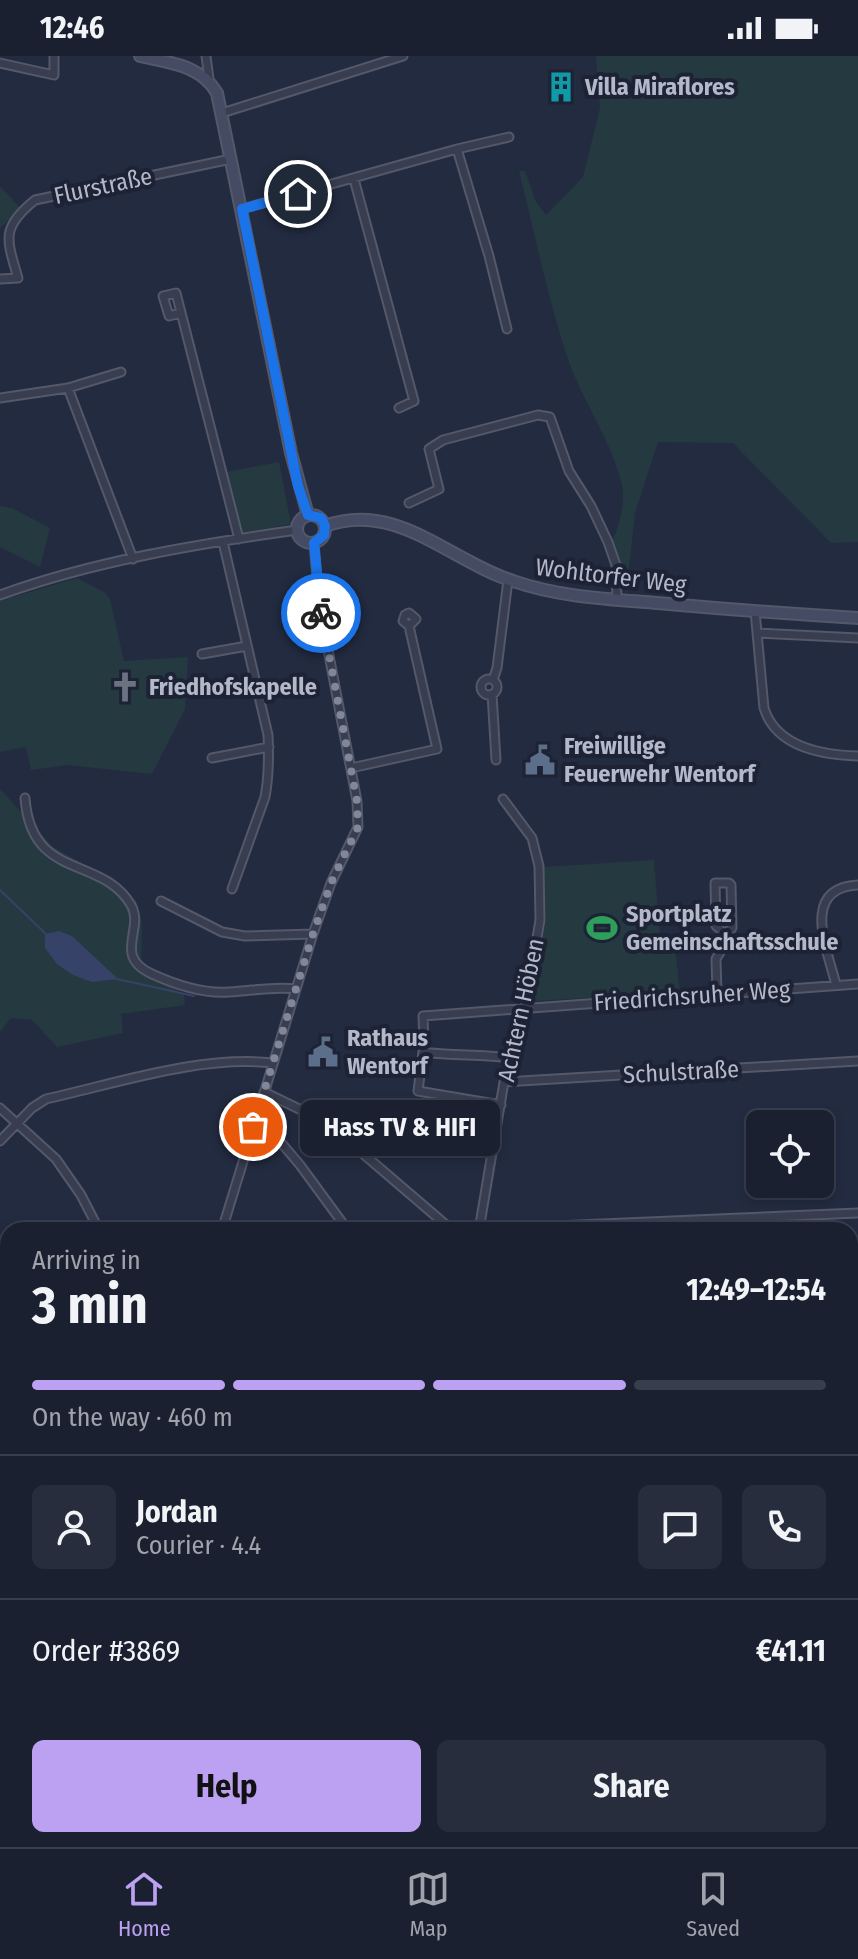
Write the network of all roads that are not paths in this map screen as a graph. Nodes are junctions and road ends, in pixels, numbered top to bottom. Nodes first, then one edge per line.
1 (54, 56) edge
2 (140, 56) edge
3 (206, 56) edge
4 (403, 56) edge
5 (0, 63) edge
6 (209, 79) junction
7 (222, 113) junction
8 (509, 137) dead end
9 (457, 149) junction
10 (231, 159) junction
11 (354, 179) junction
12 (242, 209) junction
13 (0, 279) edge
14 (181, 313) dead end
15 (507, 329) dead end
16 (121, 372) dead end
17 (68, 388) junction
18 (0, 398) edge
19 (399, 408) dead end
20 (409, 503) dead end
21 (308, 515) junction
22 (325, 526) junction
23 (297, 530) junction
24 (239, 539) junction
25 (223, 542) junction
26 (314, 543) junction
27 (133, 559) junction
28 (508, 580) junction
29 (0, 595) edge
30 (617, 600) junction
31 (755, 611) junction
32 (858, 618) edge
33 (409, 626) dead end
34 (757, 633) junction
35 (858, 638) edge
36 (247, 646) junction
37 (202, 654) dead end
38 (493, 680) junction
39 (492, 694) junction
40 (269, 747) junction
41 (858, 756) edge
42 (212, 758) dead end
43 (496, 760) dead end
44 (351, 768) junction
45 (25, 798) dead end
46 (503, 799) dead end
47 (858, 885) edge
48 (232, 889) dead end
49 (161, 901) dead end
50 (313, 934) junction
51 (725, 934) junction
52 (858, 984) edge
53 (836, 985) junction
54 (296, 989) junction
55 (717, 994) junction
56 (525, 1008) junction
57 (423, 1052) junction
58 (511, 1058) junction
59 (858, 1061) edge
60 (273, 1063) junction
61 (504, 1082) junction
62 (264, 1092) junction
63 (501, 1105) junction
64 (0, 1108) edge
65 (16, 1123) junction
66 (253, 1127) junction
67 (0, 1141) edge
68 (858, 1213) edge
69 (95, 1222) edge
70 (224, 1222) edge
71 (342, 1222) edge
72 (443, 1222) edge
73 (480, 1222) edge
74 (648, 1222) edge

1 - 5 street
2 - 6 main road
3 - 6 street
4 - 7 street
6 - 7 main road
7 - 10 main road
8 - 9 street
9 - 11 street
9 - 15 street
10 - 12 main road
10 - 13 street, Flurstraße
11 - 12 street
11 - 19 street
12 - 21 main road
14 - 24 street
16 - 17 street
17 - 18 street
17 - 27 street
20 - 30 street
21 - 22 main road
21 - 23 main road
22 - 26 main road
22 - 28 main road, Wohltorfer Weg
23 - 24 street
23 - 26 main road
24 - 25 street
25 - 27 street
25 - 36 street
26 - 44 street
27 - 29 street
28 - 30 main road, Wohltorfer Weg
28 - 38 street
30 - 31 main road, Wohltorfer Weg
31 - 32 main road, Wohltorfer Weg
31 - 34 street
33 - 44 street
34 - 35 street
34 - 41 street
36 - 37 street
36 - 40 street
38 - 39 street
38 - 39 street
39 - 43 street
40 - 42 street
40 - 48 street
44 - 50 street
45 - 54 street
46 - 56 street, Achtern Höben
47 - 53 street
49 - 50 street
50 - 54 street
51 - 51 street
51 - 55 street
52 - 53 street, Friedrichsruher Weg
53 - 55 street, Friedrichsruher Weg
54 - 60 street
55 - 56 street, Friedrichsruher Weg
56 - 57 street, Friedrichsruher Weg
56 - 58 street, Achtern Höben
57 - 58 street
57 - 63 street
58 - 61 street, Achtern Höben
59 - 61 street, Schulstraße
60 - 62 street
60 - 65 street
61 - 63 street, Achtern Höben
62 - 66 street
62 - 72 street
63 - 73 street, Achtern Höben
64 - 65 street
65 - 67 street
65 - 69 street
66 - 70 street
66 - 71 street
68 - 74 street

